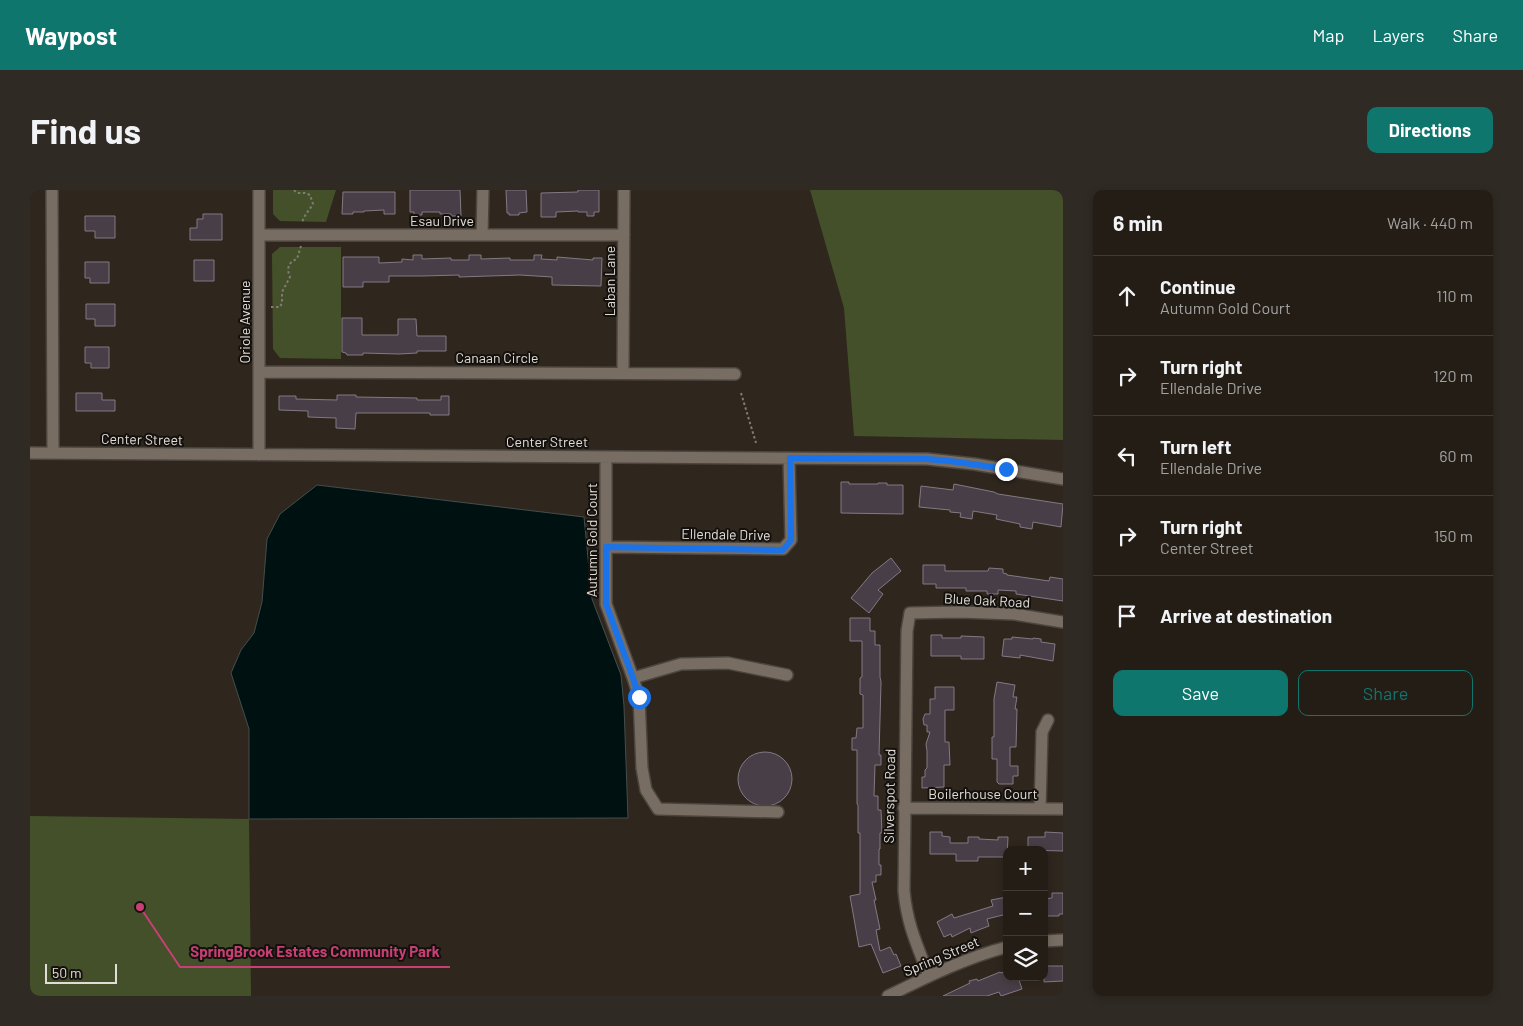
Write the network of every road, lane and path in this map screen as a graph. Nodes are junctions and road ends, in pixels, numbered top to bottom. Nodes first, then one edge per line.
1 (52, 190) edge
2 (259, 190) edge
3 (294, 190) edge
4 (483, 190) edge
5 (624, 190) edge
6 (302, 223) dead end
7 (259, 235) junction
8 (482, 235) junction
9 (624, 235) junction
10 (300, 246) dead end
11 (271, 307) dead end
12 (259, 372) junction
13 (623, 372) junction
14 (735, 374) dead end
15 (740, 393) dead end
16 (756, 443) dead end
17 (30, 453) edge
18 (52, 453) junction
19 (259, 455) junction
20 (606, 457) junction
21 (790, 458) junction
22 (1063, 479) edge
23 (606, 547) junction
24 (910, 613) joint
25 (1063, 622) edge
26 (787, 675) dead end
27 (633, 678) junction
28 (1048, 720) dead end
29 (904, 808) junction
30 (1040, 809) junction
31 (1063, 809) edge
32 (778, 812) dead end
33 (1063, 940) edge
34 (1048, 941) edge
35 (1003, 948) edge
36 (929, 976) junction
37 (888, 996) edge

1 - 18 street
2 - 7 street, Oriole Avenue
3 - 6 path
4 - 8 street
5 - 9 street, Laban Lane
7 - 8 street, Esau Drive
7 - 12 street, Oriole Avenue
8 - 9 street, Esau Drive
9 - 13 street, Laban Lane
10 - 11 path
12 - 13 street, Canaan Circle
12 - 19 street, Oriole Avenue
13 - 14 street, Canaan Circle
15 - 16 path
17 - 18 street, Center Street
18 - 19 street, Center Street
19 - 20 street, Center Street
20 - 21 street, Center Street
20 - 23 street, Autumn Gold Court
21 - 22 street, Center Street
21 - 23 street, Ellendale Drive
23 - 27 street, Autumn Gold Court
24 - 25 street, Blue Oak Road
24 - 29 street, Silverspot Road
26 - 27 street
27 - 32 street, Autumn Gold Court
28 - 30 street
29 - 30 street, Boilerhouse Court
29 - 36 street, Silverspot Road
30 - 31 street, Boilerhouse Court
33 - 34 street
35 - 36 street, Spring Street
36 - 37 street, Spring Street

